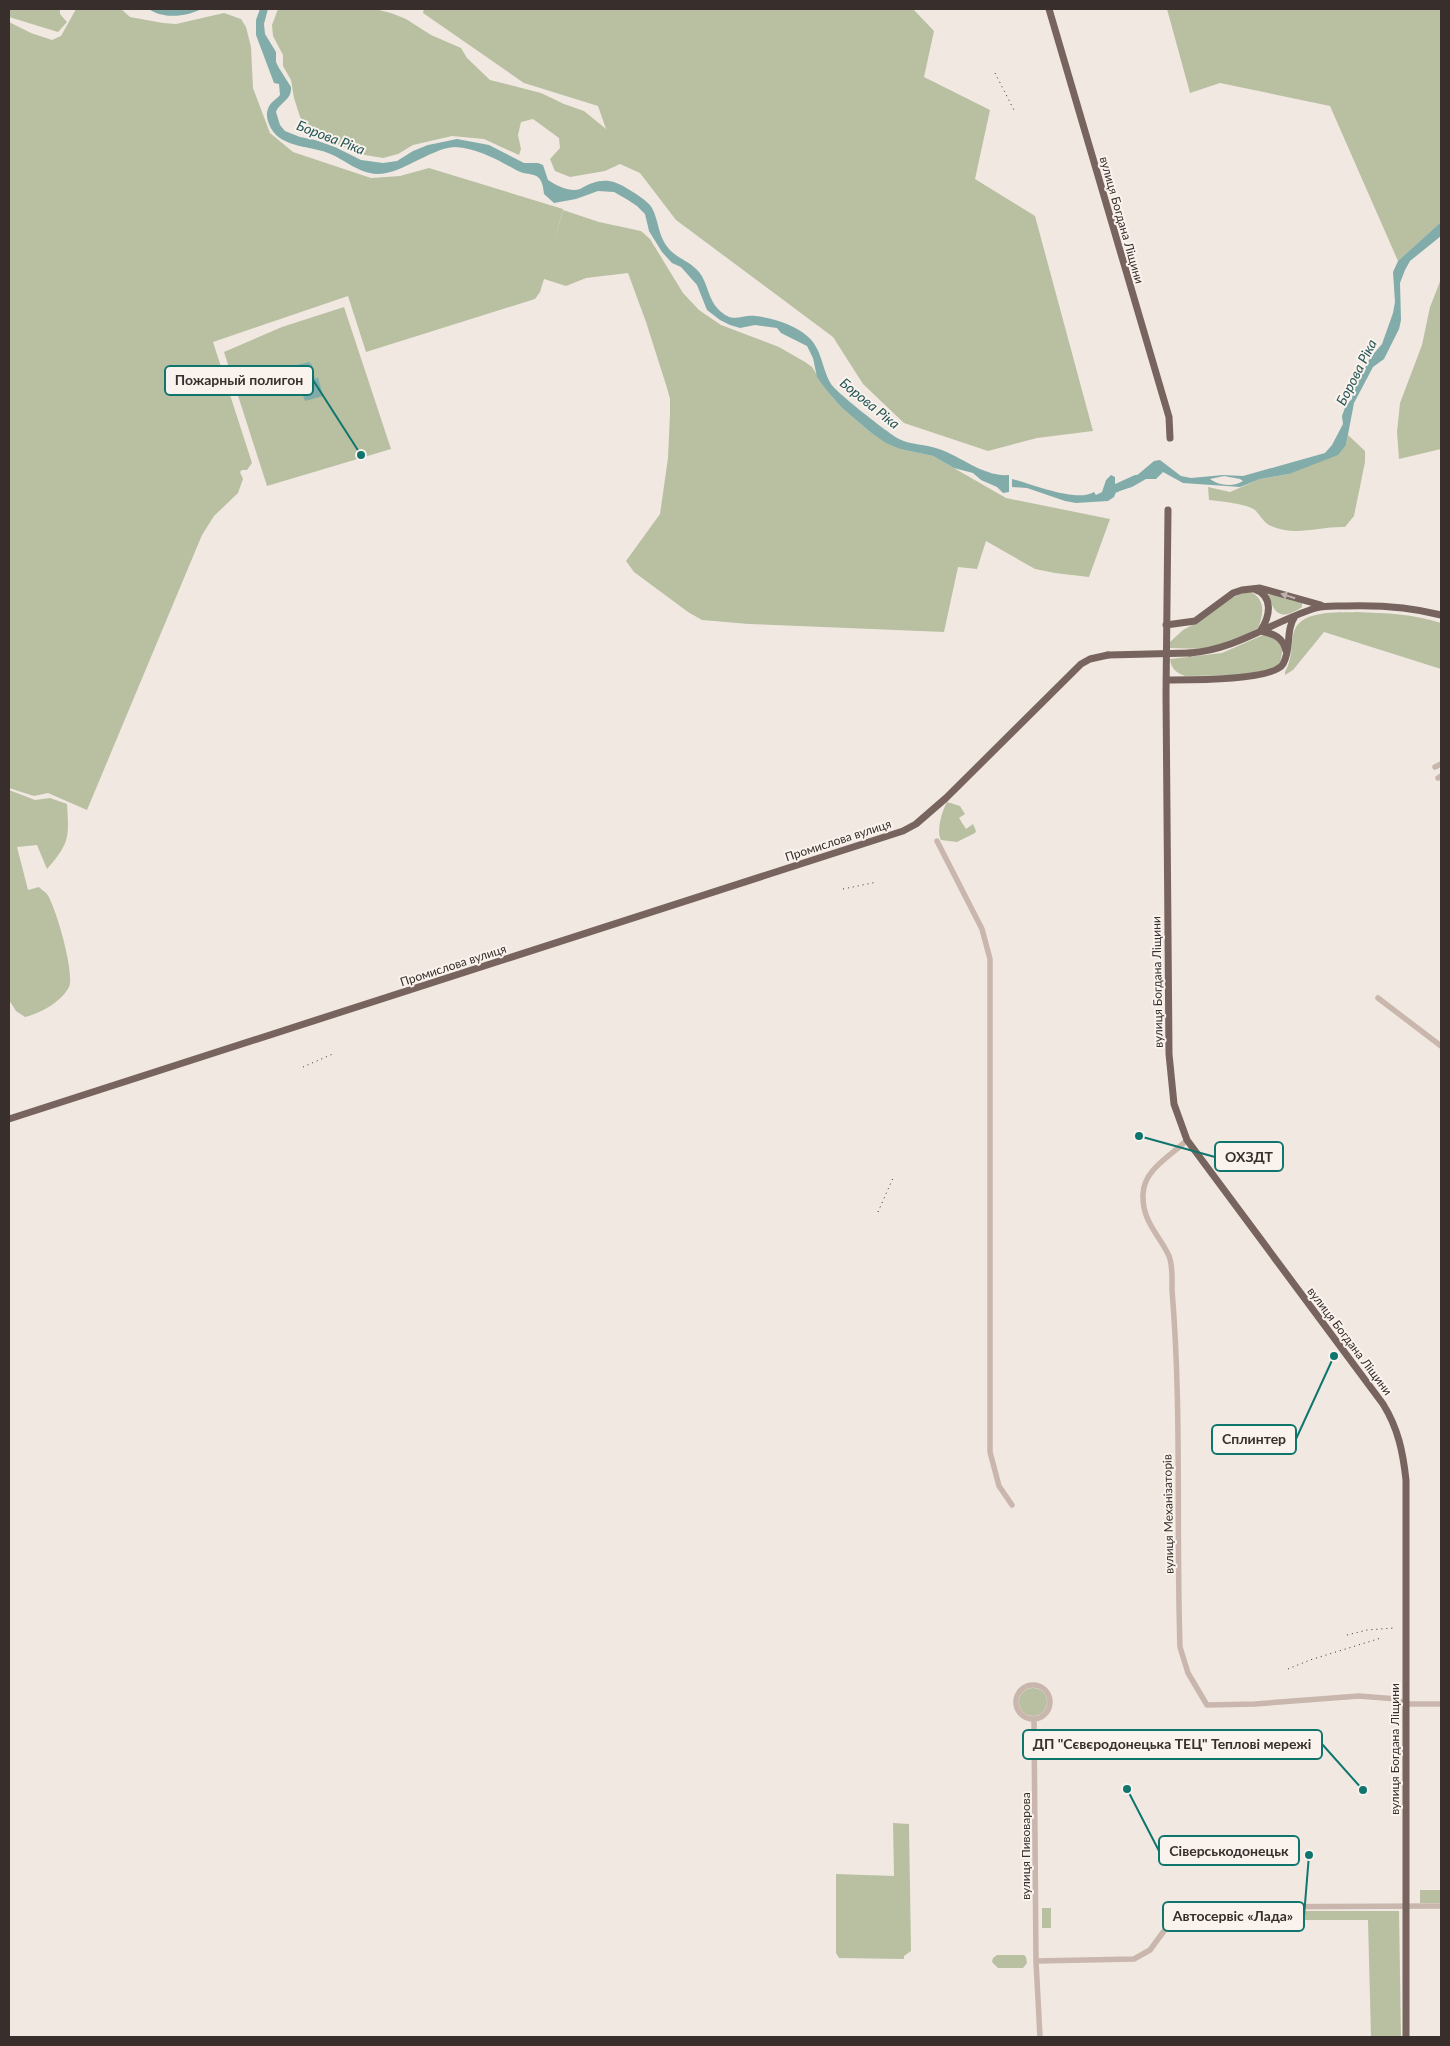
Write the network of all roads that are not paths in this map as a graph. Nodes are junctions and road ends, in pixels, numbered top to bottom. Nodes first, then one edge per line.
1 (1050, 9) edge
2 (1170, 438) dead end
3 (1168, 510) dead end
4 (1252, 588) junction
5 (1324, 606) junction
6 (1441, 615) edge
7 (1295, 616) junction
8 (1166, 625) junction
9 (1261, 631) junction
10 (1286, 655) junction
11 (1166, 680) junction
12 (1441, 764) edge
13 (1441, 768) edge
14 (937, 841) dead end
15 (1378, 998) dead end
16 (1441, 1046) edge
17 (9, 1119) edge
18 (1187, 1140) junction
19 (1012, 1505) dead end
20 (1405, 1704) junction
21 (1441, 1704) edge
22 (1031, 1719) junction
23 (1406, 1906) junction
24 (1441, 1906) edge
25 (1036, 1961) junction
26 (1040, 2037) edge
27 (1406, 2037) edge

1 - 2 main road, вулиця Богдана Ліщини
3 - 8 main road
5 -> 4 main road
4 - 8 main road
4 - 9 main road
5 - 6 main road
5 - 7 main road, Промислова вулиця
7 - 9 main road, Промислова вулиця
7 - 10 main road
8 - 11 main road, вулиця Богдана Ліщини
9 - 10 main road
9 - 17 main road, Промислова вулиця, bridge
10 - 11 main road
11 - 18 main road, вулиця Богдана Ліщини
12 - 13 street
14 - 19 street
15 - 16 street
18 - 20 main road, вулиця Богдана Ліщини
18 - 20 street, вулиця Механізаторів
20 - 21 street
20 - 23 main road, вулиця Богдана Ліщини
22 - 22 street
22 - 25 street, вулиця Пивоварова
23 - 24 street
23 - 25 street
23 - 27 main road, вулиця Богдана Ліщини
25 - 26 street, вулиця Пивоварова

